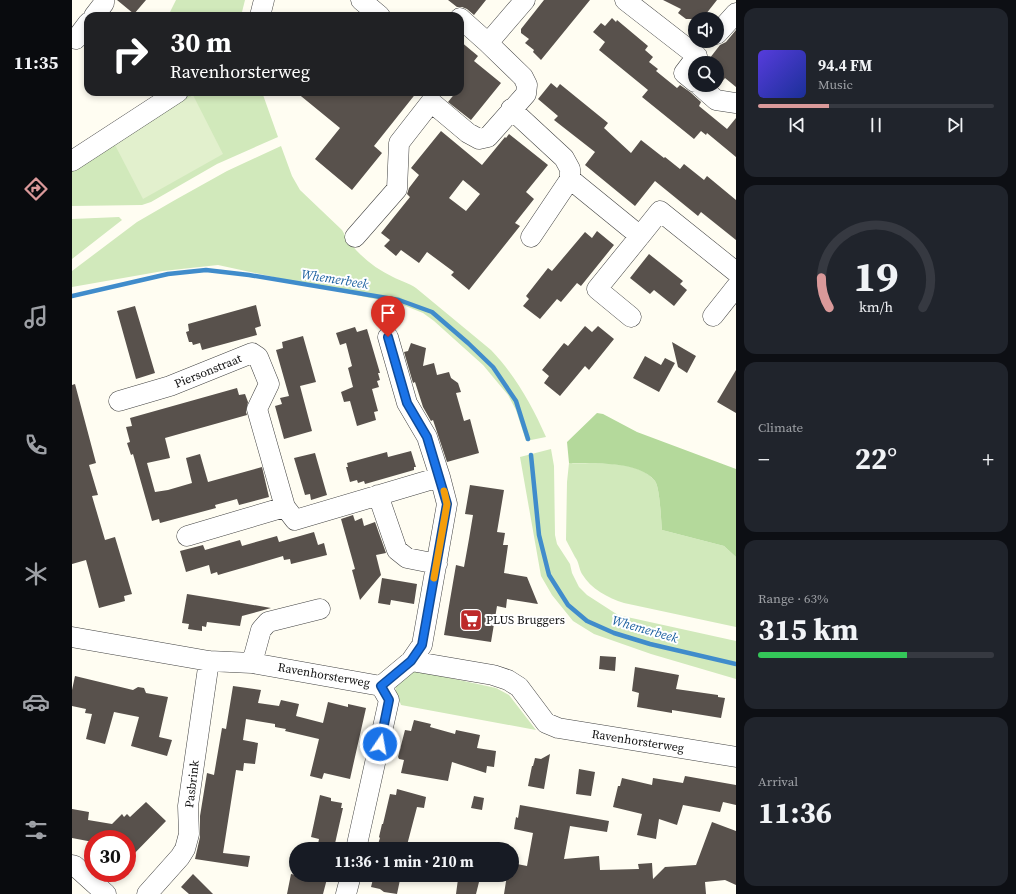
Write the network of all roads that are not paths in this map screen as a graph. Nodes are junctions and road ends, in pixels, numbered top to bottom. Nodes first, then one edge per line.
1 (104, 0) edge
2 (264, 0) edge
3 (361, 0) edge
4 (525, 0) edge
5 (625, 0) edge
6 (97, 12) edge
7 (261, 12) edge
8 (375, 12) edge
9 (736, 13) edge
10 (464, 21) edge
11 (724, 26) edge
12 (84, 28) edge
13 (76, 39) dead end
14 (488, 43) junction
15 (704, 48) edge
16 (697, 56) joint
17 (688, 68) edge
18 (688, 76) edge
19 (707, 92) edge
20 (172, 96) edge
21 (430, 97) edge
22 (736, 103) edge
23 (511, 109) junction
24 (72, 161) edge
25 (570, 179) junction
26 (531, 236) dead end
27 (640, 236) junction
28 (355, 237) dead end
29 (736, 272) edge
30 (736, 288) edge
31 (713, 316) dead end
32 (631, 317) dead end
33 (388, 337) dead end
34 (119, 400) dead end
35 (440, 477) junction
36 (378, 495) junction
37 (285, 507) junction
38 (187, 536) dead end
39 (437, 564) junction
40 (320, 609) dead end
41 (72, 637) edge
42 (209, 661) junction
43 (411, 661) junction
44 (252, 663) junction
45 (381, 686) junction
46 (736, 757) edge
47 (358, 842) edge
48 (72, 865) edge
49 (349, 882) edge
50 (106, 894) edge
51 (147, 894) edge
52 (346, 894) edge

1 - 6 street
2 - 7 street
3 - 8 street
4 - 14 street
5 - 16 street
9 - 11 street
10 - 14 street
12 - 13 street
14 - 23 street
15 - 16 street
17 - 18 street
19 - 22 street
20 - 24 street
21 - 23 street
21 - 28 street
23 - 25 street
25 - 26 street
25 - 27 street
27 - 29 street
27 - 32 street
30 - 31 street
33 - 35 street
34 - 37 street, Piersonstraat
35 - 36 street
35 - 39 street
36 - 37 street
36 - 39 street
37 - 38 street
39 - 43 street
40 - 44 street
41 - 42 street, Ravenhorsterweg
42 - 44 street, Ravenhorsterweg
42 - 51 street, Pasbrink
43 - 45 street, Ravenhorsterweg
43 - 46 street, Ravenhorsterweg
44 - 45 street, Ravenhorsterweg
45 - 47 street
48 - 50 street
49 - 52 street

